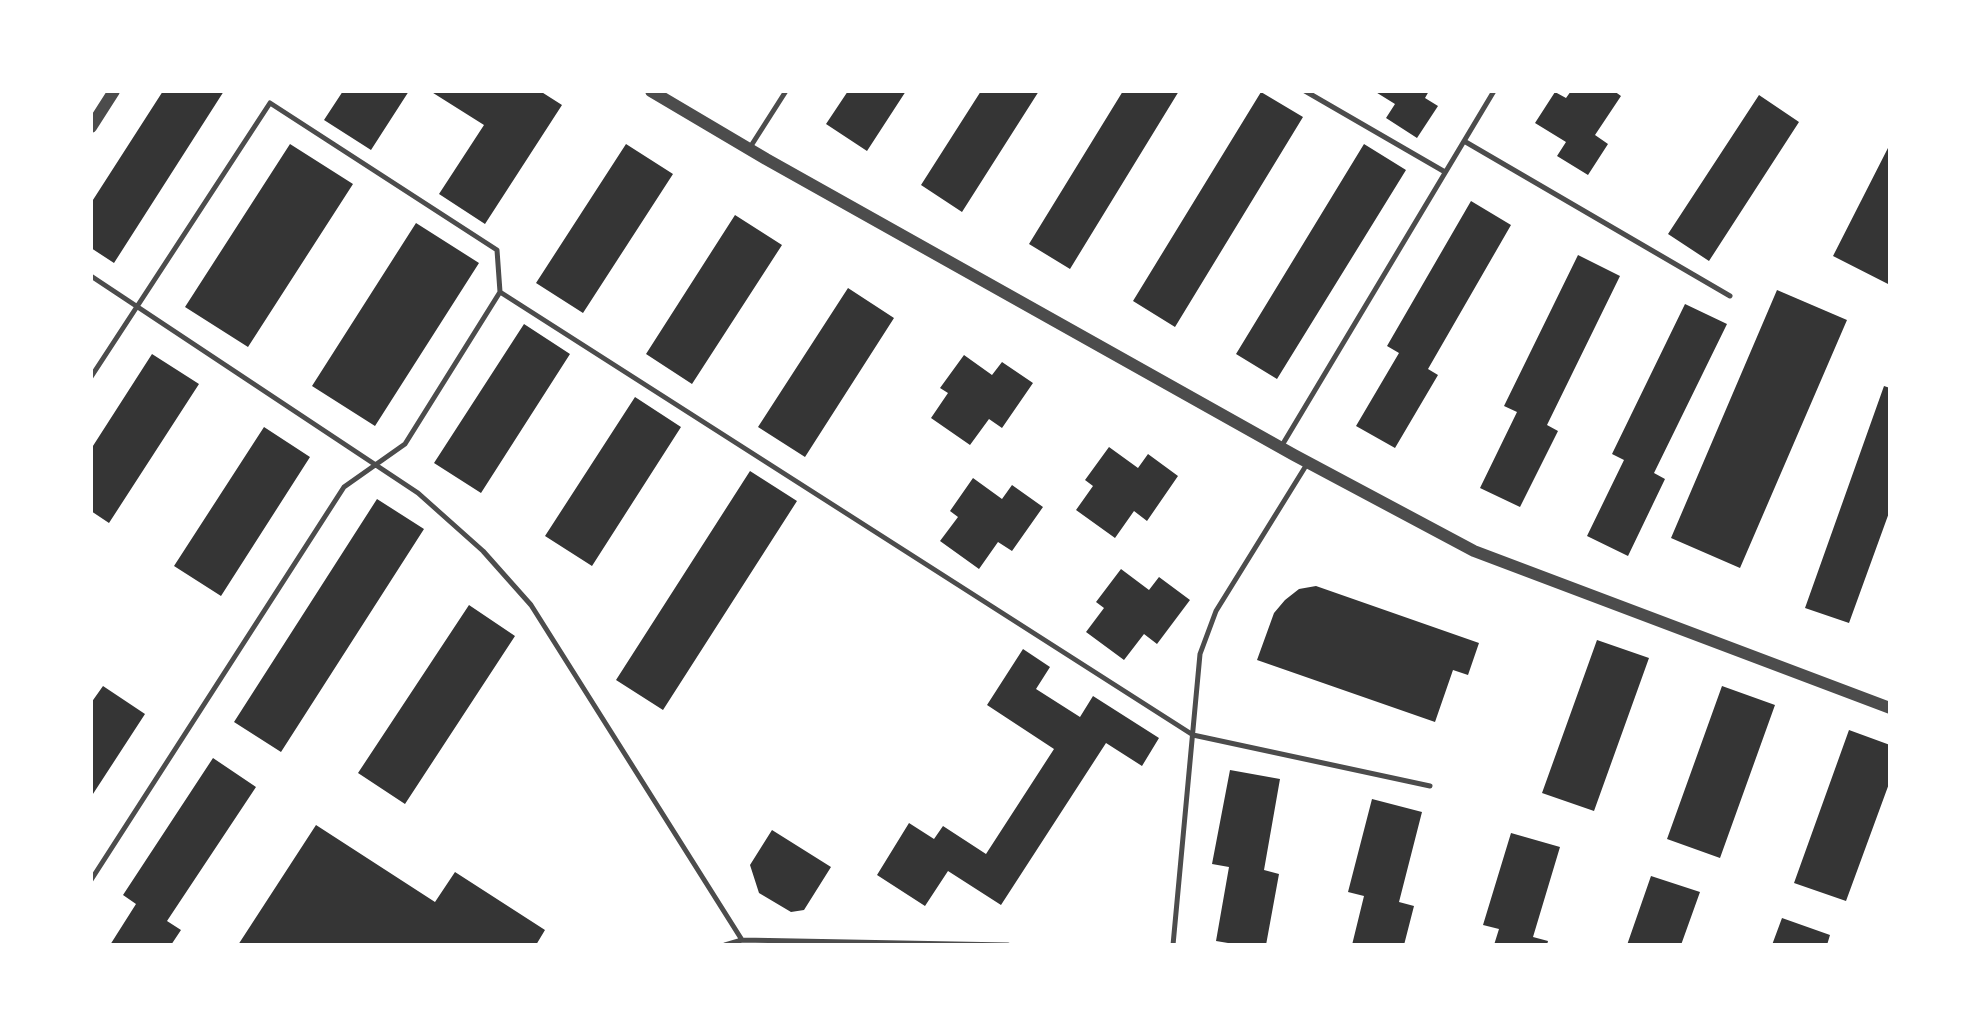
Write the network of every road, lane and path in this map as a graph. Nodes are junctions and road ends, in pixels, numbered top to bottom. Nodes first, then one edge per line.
1 (114, 91) edge
2 (651, 91) edge
3 (786, 91) edge
4 (1305, 91) edge
5 (1494, 91) edge
6 (91, 127) edge
7 (1464, 141) junction
8 (749, 149) junction
9 (1445, 172) junction
10 (91, 276) edge
11 (500, 292) junction
12 (1730, 296) dead end
13 (136, 306) junction
14 (91, 377) edge
15 (1281, 447) junction
16 (1308, 462) junction
17 (374, 464) junction
18 (1890, 708) edge
19 (1193, 734) junction
20 (1430, 786) dead end
21 (91, 880) edge
22 (742, 940) junction
23 (725, 945) edge
24 (1008, 945) edge
25 (1173, 945) edge

1 - 6 street
2 - 8 street
3 - 8 lane
4 - 9 lane
5 - 7 lane
7 - 9 lane
7 - 12 lane
8 - 15 street
9 - 15 lane
10 - 13 lane
11 - 13 lane
11 - 17 lane
11 - 19 lane
13 - 14 lane
13 - 17 lane
15 - 16 street
16 - 18 street
16 - 19 lane
17 - 21 lane
17 - 22 lane
19 - 20 lane
19 - 25 lane
22 - 23 lane
22 - 24 lane

